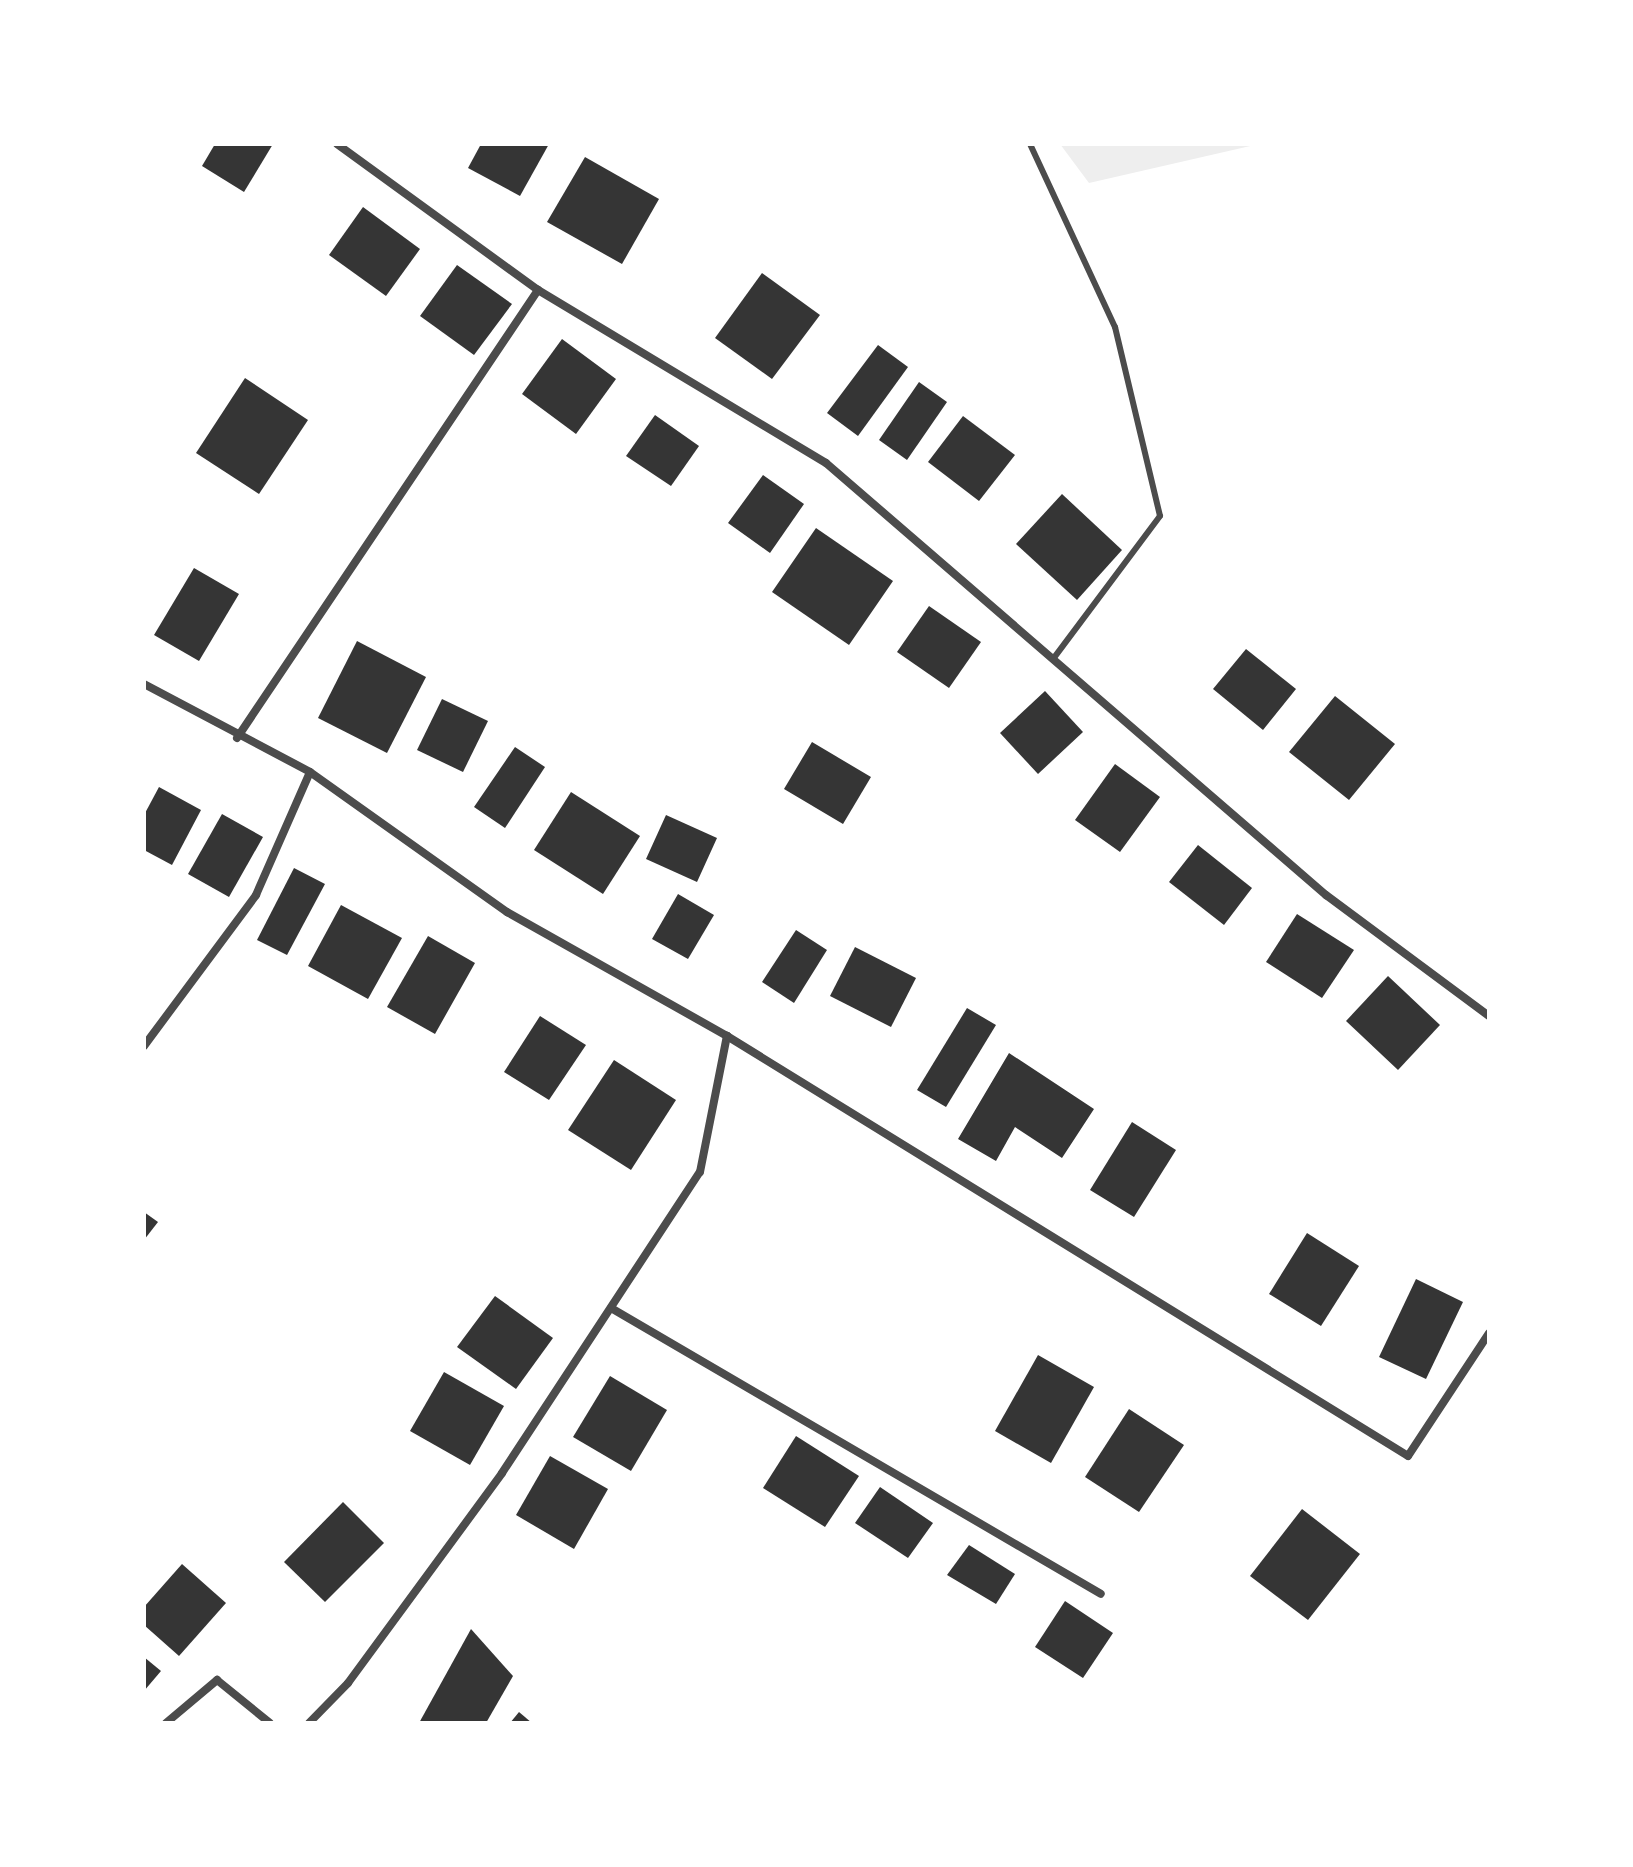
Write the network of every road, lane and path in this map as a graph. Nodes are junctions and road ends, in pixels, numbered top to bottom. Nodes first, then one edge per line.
1 (337, 144) edge
2 (1030, 144) edge
3 (538, 290) junction
4 (1053, 659) junction
5 (144, 684) edge
6 (237, 738) junction
7 (310, 772) junction
8 (1489, 1016) edge
9 (727, 1036) junction
10 (144, 1046) edge
11 (611, 1308) junction
12 (1489, 1333) edge
13 (1101, 1594) dead end
14 (166, 1723) edge
15 (270, 1723) edge
16 (309, 1723) edge

1 - 3 street
2 - 4 lane
3 - 4 street
3 - 6 street
4 - 8 street
5 - 6 street
6 - 7 street
7 - 9 street
7 - 10 street
9 - 11 street
9 - 12 street
11 - 13 street
11 - 16 street
14 - 15 street

